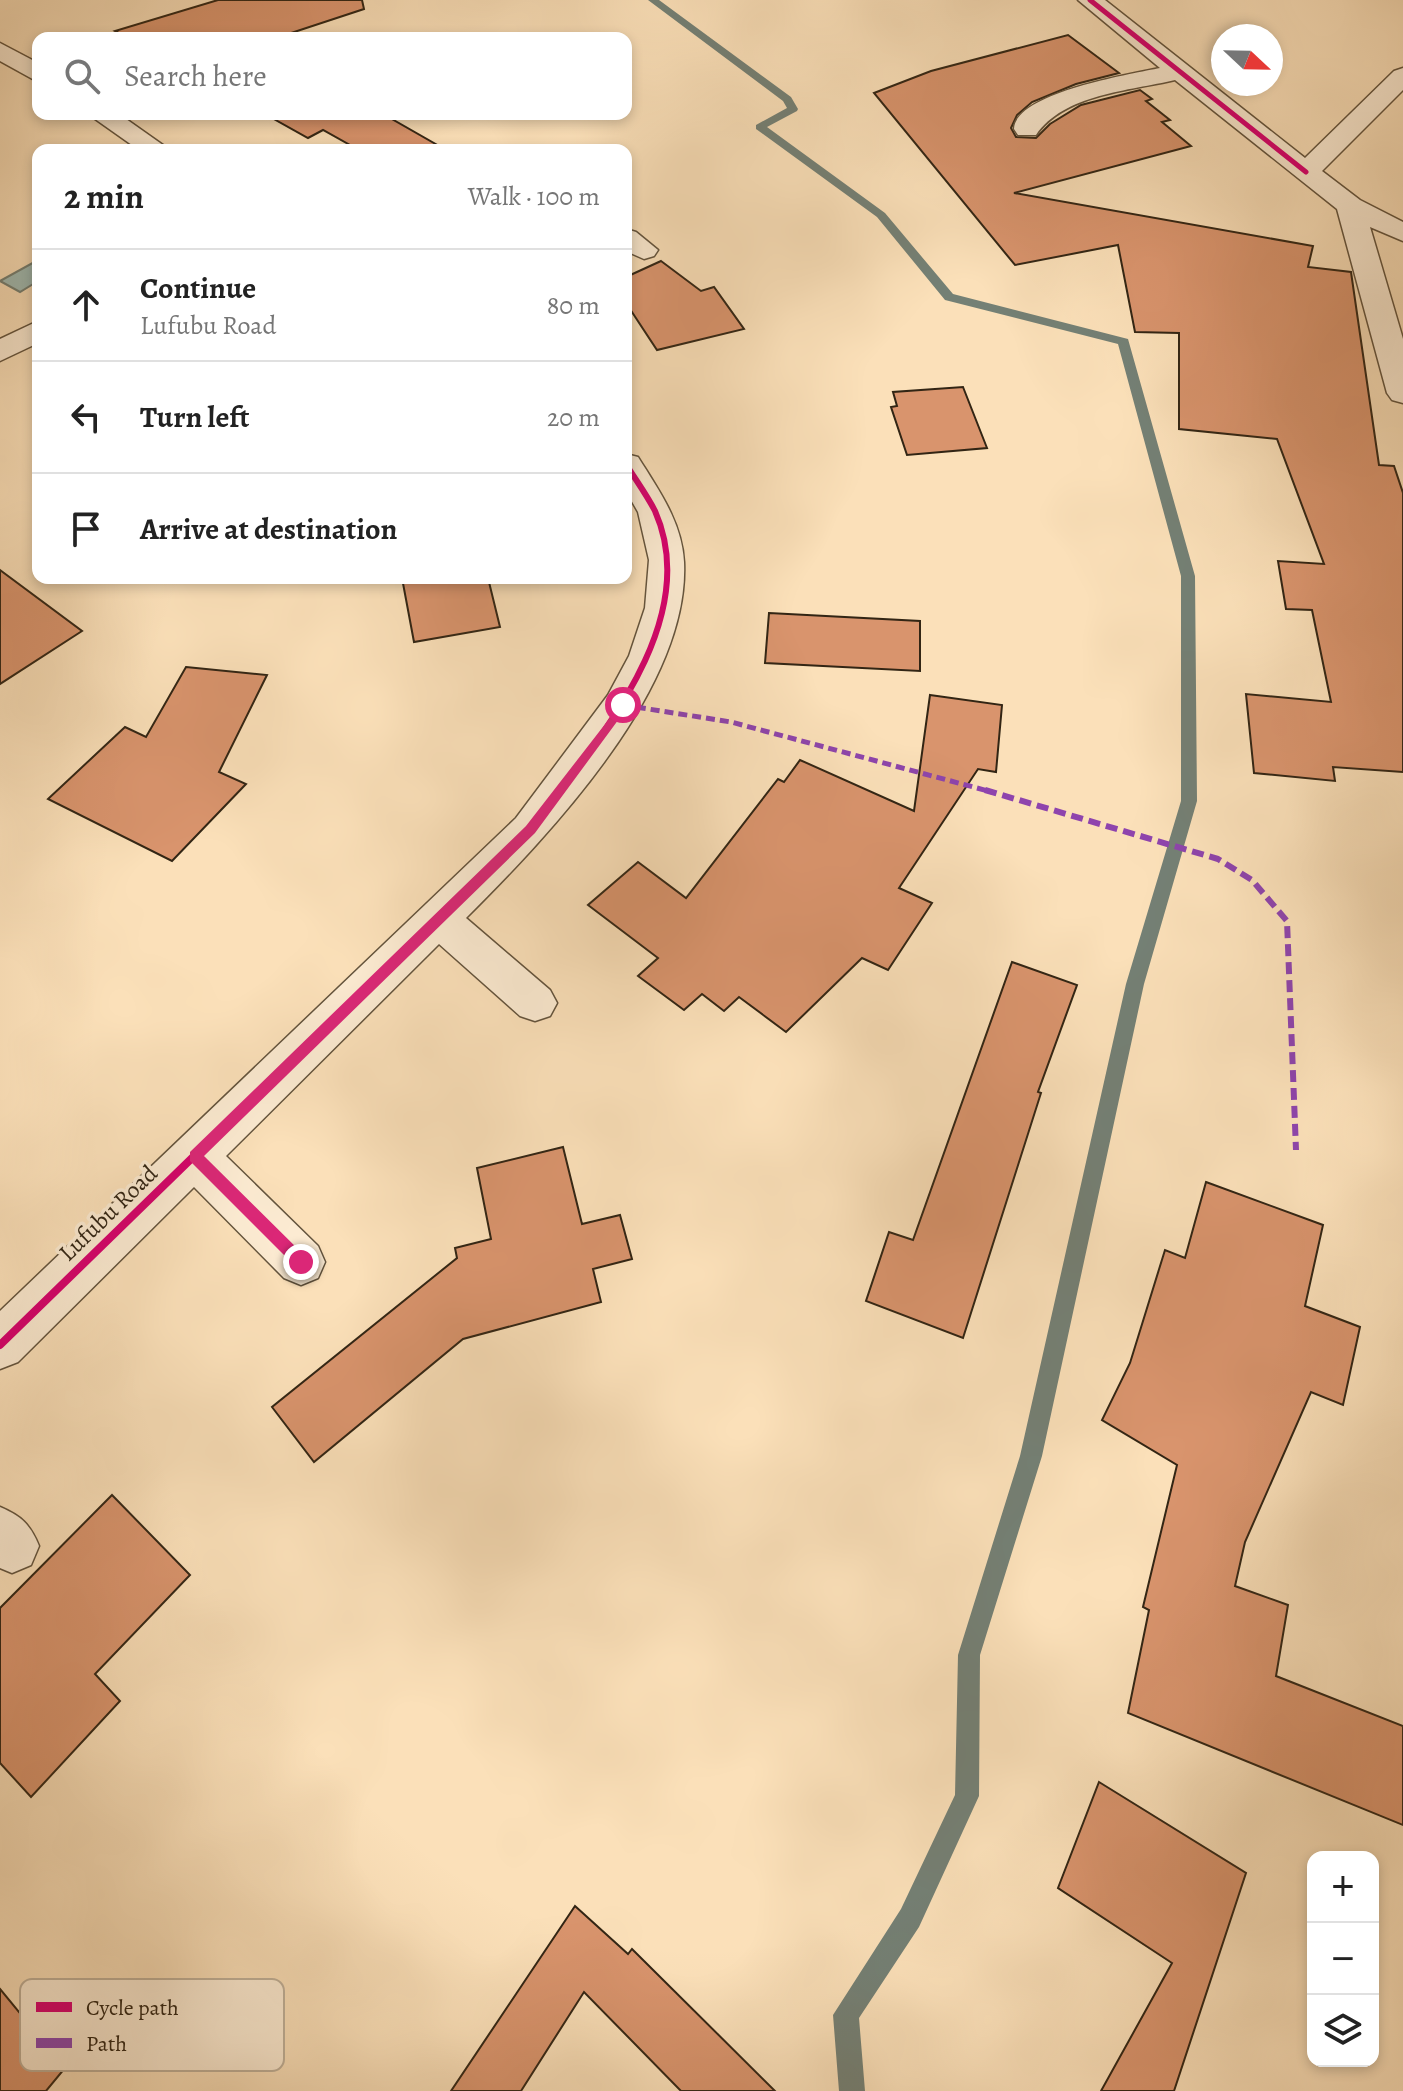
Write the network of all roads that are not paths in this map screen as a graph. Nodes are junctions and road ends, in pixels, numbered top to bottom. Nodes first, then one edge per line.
1 (1090, 0) edge
2 (0, 50) edge
3 (32, 70) edge
4 (1180, 71) junction
5 (1403, 76) edge
6 (112, 120) edge
7 (1027, 129) dead end
8 (148, 144) edge
9 (1306, 172) junction
10 (1350, 206) junction
11 (1403, 233) edge
12 (32, 333) edge
13 (0, 352) edge
14 (1403, 393) edge
15 (632, 471) edge
16 (439, 919) junction
17 (535, 1003) dead end
18 (195, 1156) junction
19 (301, 1262) dead end
20 (0, 1345) edge

1 - 4 street
2 - 3 street
4 - 7 street
4 - 9 street
5 - 9 street
6 - 8 street
9 - 10 street
10 - 11 street
10 - 14 street
12 - 13 street
15 - 16 street, Lufubu Road
16 - 17 street
16 - 18 street, Lufubu Road
18 - 19 street
18 - 20 street, Lufubu Road

